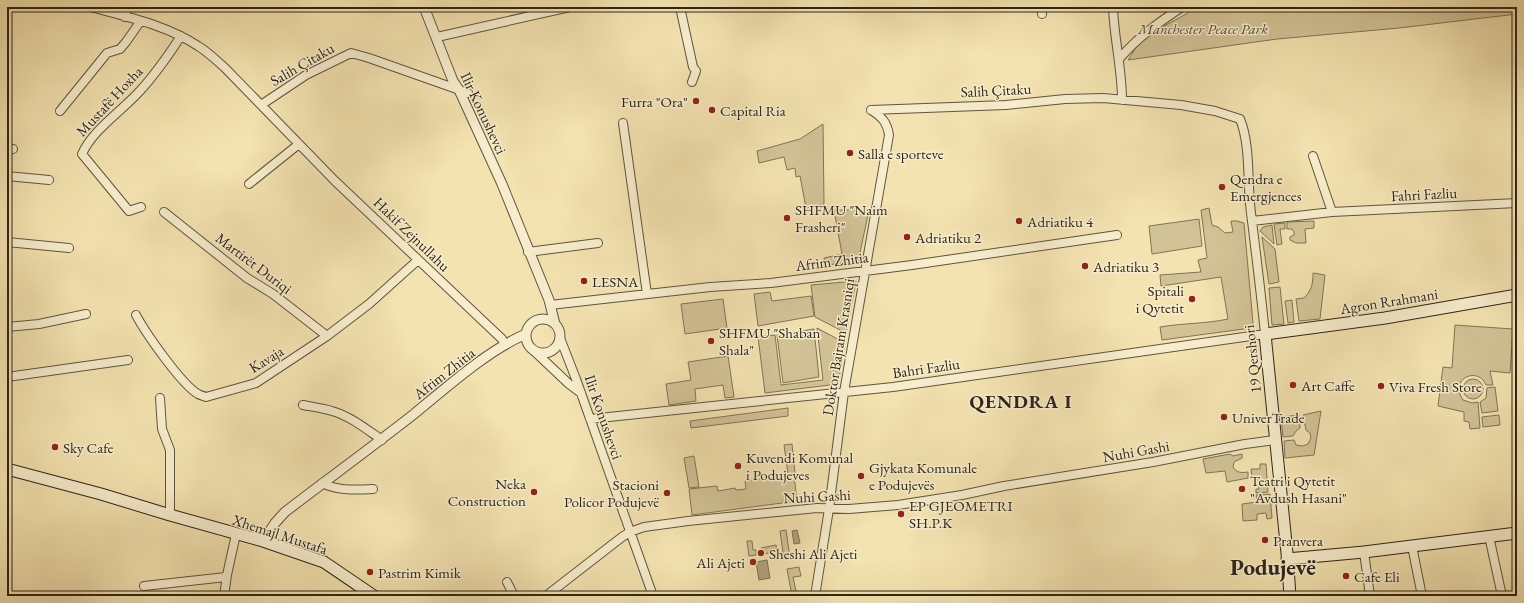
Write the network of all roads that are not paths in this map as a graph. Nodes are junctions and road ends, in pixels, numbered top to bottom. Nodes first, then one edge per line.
1 (91, 7) edge
2 (127, 7) edge
3 (424, 7) edge
4 (570, 7) edge
5 (680, 7) edge
6 (1113, 7) edge
7 (1182, 7) edge
8 (125, 17) junction
9 (140, 22) junction
10 (181, 36) junction
11 (437, 38) junction
12 (1120, 58) junction
13 (692, 82) dead end
14 (463, 92) junction
15 (1122, 100) junction
16 (261, 105) junction
17 (871, 110) joint
18 (60, 111) dead end
19 (1240, 119) joint
20 (623, 123) dead end
21 (299, 144) junction
22 (1313, 156) dead end
23 (7, 176) edge
24 (49, 180) dead end
25 (250, 184) dead end
26 (1517, 203) edge
27 (141, 207) dead end
28 (164, 212) dead end
29 (1332, 212) junction
30 (1252, 221) junction
31 (1117, 235) dead end
32 (7, 242) edge
33 (598, 243) dead end
34 (69, 248) dead end
35 (528, 252) junction
36 (418, 260) junction
37 (864, 271) junction
38 (647, 294) junction
39 (1517, 295) edge
40 (550, 305) junction
41 (86, 314) dead end
42 (136, 314) dead end
43 (535, 321) junction
44 (555, 324) junction
45 (7, 327) edge
46 (526, 334) junction
47 (1265, 334) junction
48 (327, 336) junction
49 (560, 338) junction
50 (505, 345) junction
51 (532, 350) junction
52 (128, 360) dead end
53 (7, 377) edge
54 (844, 392) junction
55 (581, 393) junction
56 (160, 398) dead end
57 (303, 405) dead end
58 (590, 419) junction
59 (382, 440) junction
60 (1275, 440) junction
61 (7, 469) edge
62 (322, 483) junction
63 (373, 489) dead end
64 (829, 509) junction
65 (170, 515) junction
66 (630, 532) junction
67 (1517, 533) edge
68 (236, 534) junction
69 (1489, 536) junction
70 (263, 541) junction
71 (1412, 546) junction
72 (1364, 552) junction
73 (1287, 559) junction
74 (226, 577) junction
75 (507, 582) dead end
76 (144, 586) dead end
77 (224, 596) edge
78 (374, 596) edge
79 (514, 596) edge
80 (546, 596) edge
81 (653, 596) edge
82 (815, 596) edge
83 (1290, 596) edge
84 (1370, 596) edge
85 (1422, 596) edge
86 (1502, 596) edge

1 - 8 street, Hakif Zejnullahu
2 - 8 street
3 - 11 street, Ilir Konushevci
4 - 11 street
5 - 13 street
6 - 12 street
7 - 12 street
8 - 9 street, Hakif Zejnullahu
9 - 10 street, Hakif Zejnullahu
9 - 18 street
10 - 16 street, Hakif Zejnullahu
10 - 27 street, Mustafë Hoxha
11 - 14 street, Ilir Konushevci
12 - 15 street
14 - 16 street, Salih Çitaku
14 - 35 street, Ilir Konushevci
15 - 17 street, Salih Çitaku
15 - 19 street, Salih Çitaku
16 - 21 street, Hakif Zejnullahu
17 - 37 street, Doktor Bajram Krasniqi
19 - 30 street, 19 Qershori
20 - 38 street
21 - 25 street
21 - 36 street, Hakif Zejnullahu
22 - 29 street
23 - 24 street
26 - 29 street, Fahri Fazliu
28 - 48 street, Martirët Duriqi
29 - 30 street, Fahri Fazliu
30 - 47 street, 19 Qershori
31 - 37 street, Afrim Zhitia
32 - 34 street
33 - 35 street
35 - 40 street, Ilir Konushevci
36 - 48 street, Kavaja
36 - 50 street, Hakif Zejnullahu
37 - 38 street, Afrim Zhitia
37 - 54 street, Doktor Bajram Krasniqi
38 - 40 street, Afrim Zhitia
39 - 47 main road, Agron Rrahmani
40 - 43 street
40 - 44 street
41 - 45 street
42 - 48 street, Kavaja
43 - 44 street
43 - 46 street
44 - 49 street
46 - 50 street, Afrim Zhitia
46 - 51 street
47 - 54 street, Bahri Fazliu
47 - 60 main road, 19 Qershori
49 - 51 street
49 - 55 street, Ilir Konushevci
50 - 59 street, Afrim Zhitia
51 - 55 street
52 - 53 street
54 - 58 street, Bahri Fazliu
54 - 64 street, Doktor Bajram Krasniqi
55 - 58 street, Ilir Konushevci
56 - 65 street
57 - 59 street
58 - 66 street, Ilir Konushevci
59 - 62 street, Afrim Zhitia
60 - 64 street, Nuhi Gashi
60 - 73 main road, 19 Qershori
61 - 65 main road, Xhemajl Mustafa
62 - 63 street
62 - 70 street, Afrim Zhitia
64 - 66 street, Nuhi Gashi
64 - 82 street, Doktor Bajram Krasniqi
65 - 68 main road, Xhemajl Mustafa
66 - 80 street, Nuhi Gashi
66 - 81 street, Ilir Konushevci
67 - 69 main road
68 - 70 main road, Xhemajl Mustafa
68 - 74 street
69 - 71 main road
69 - 86 street
70 - 78 main road, Xhemajl Mustafa
71 - 72 main road
71 - 85 street
72 - 73 main road
72 - 84 street
73 - 83 main road, 19 Qershori
74 - 76 street
74 - 77 street
75 - 79 street

